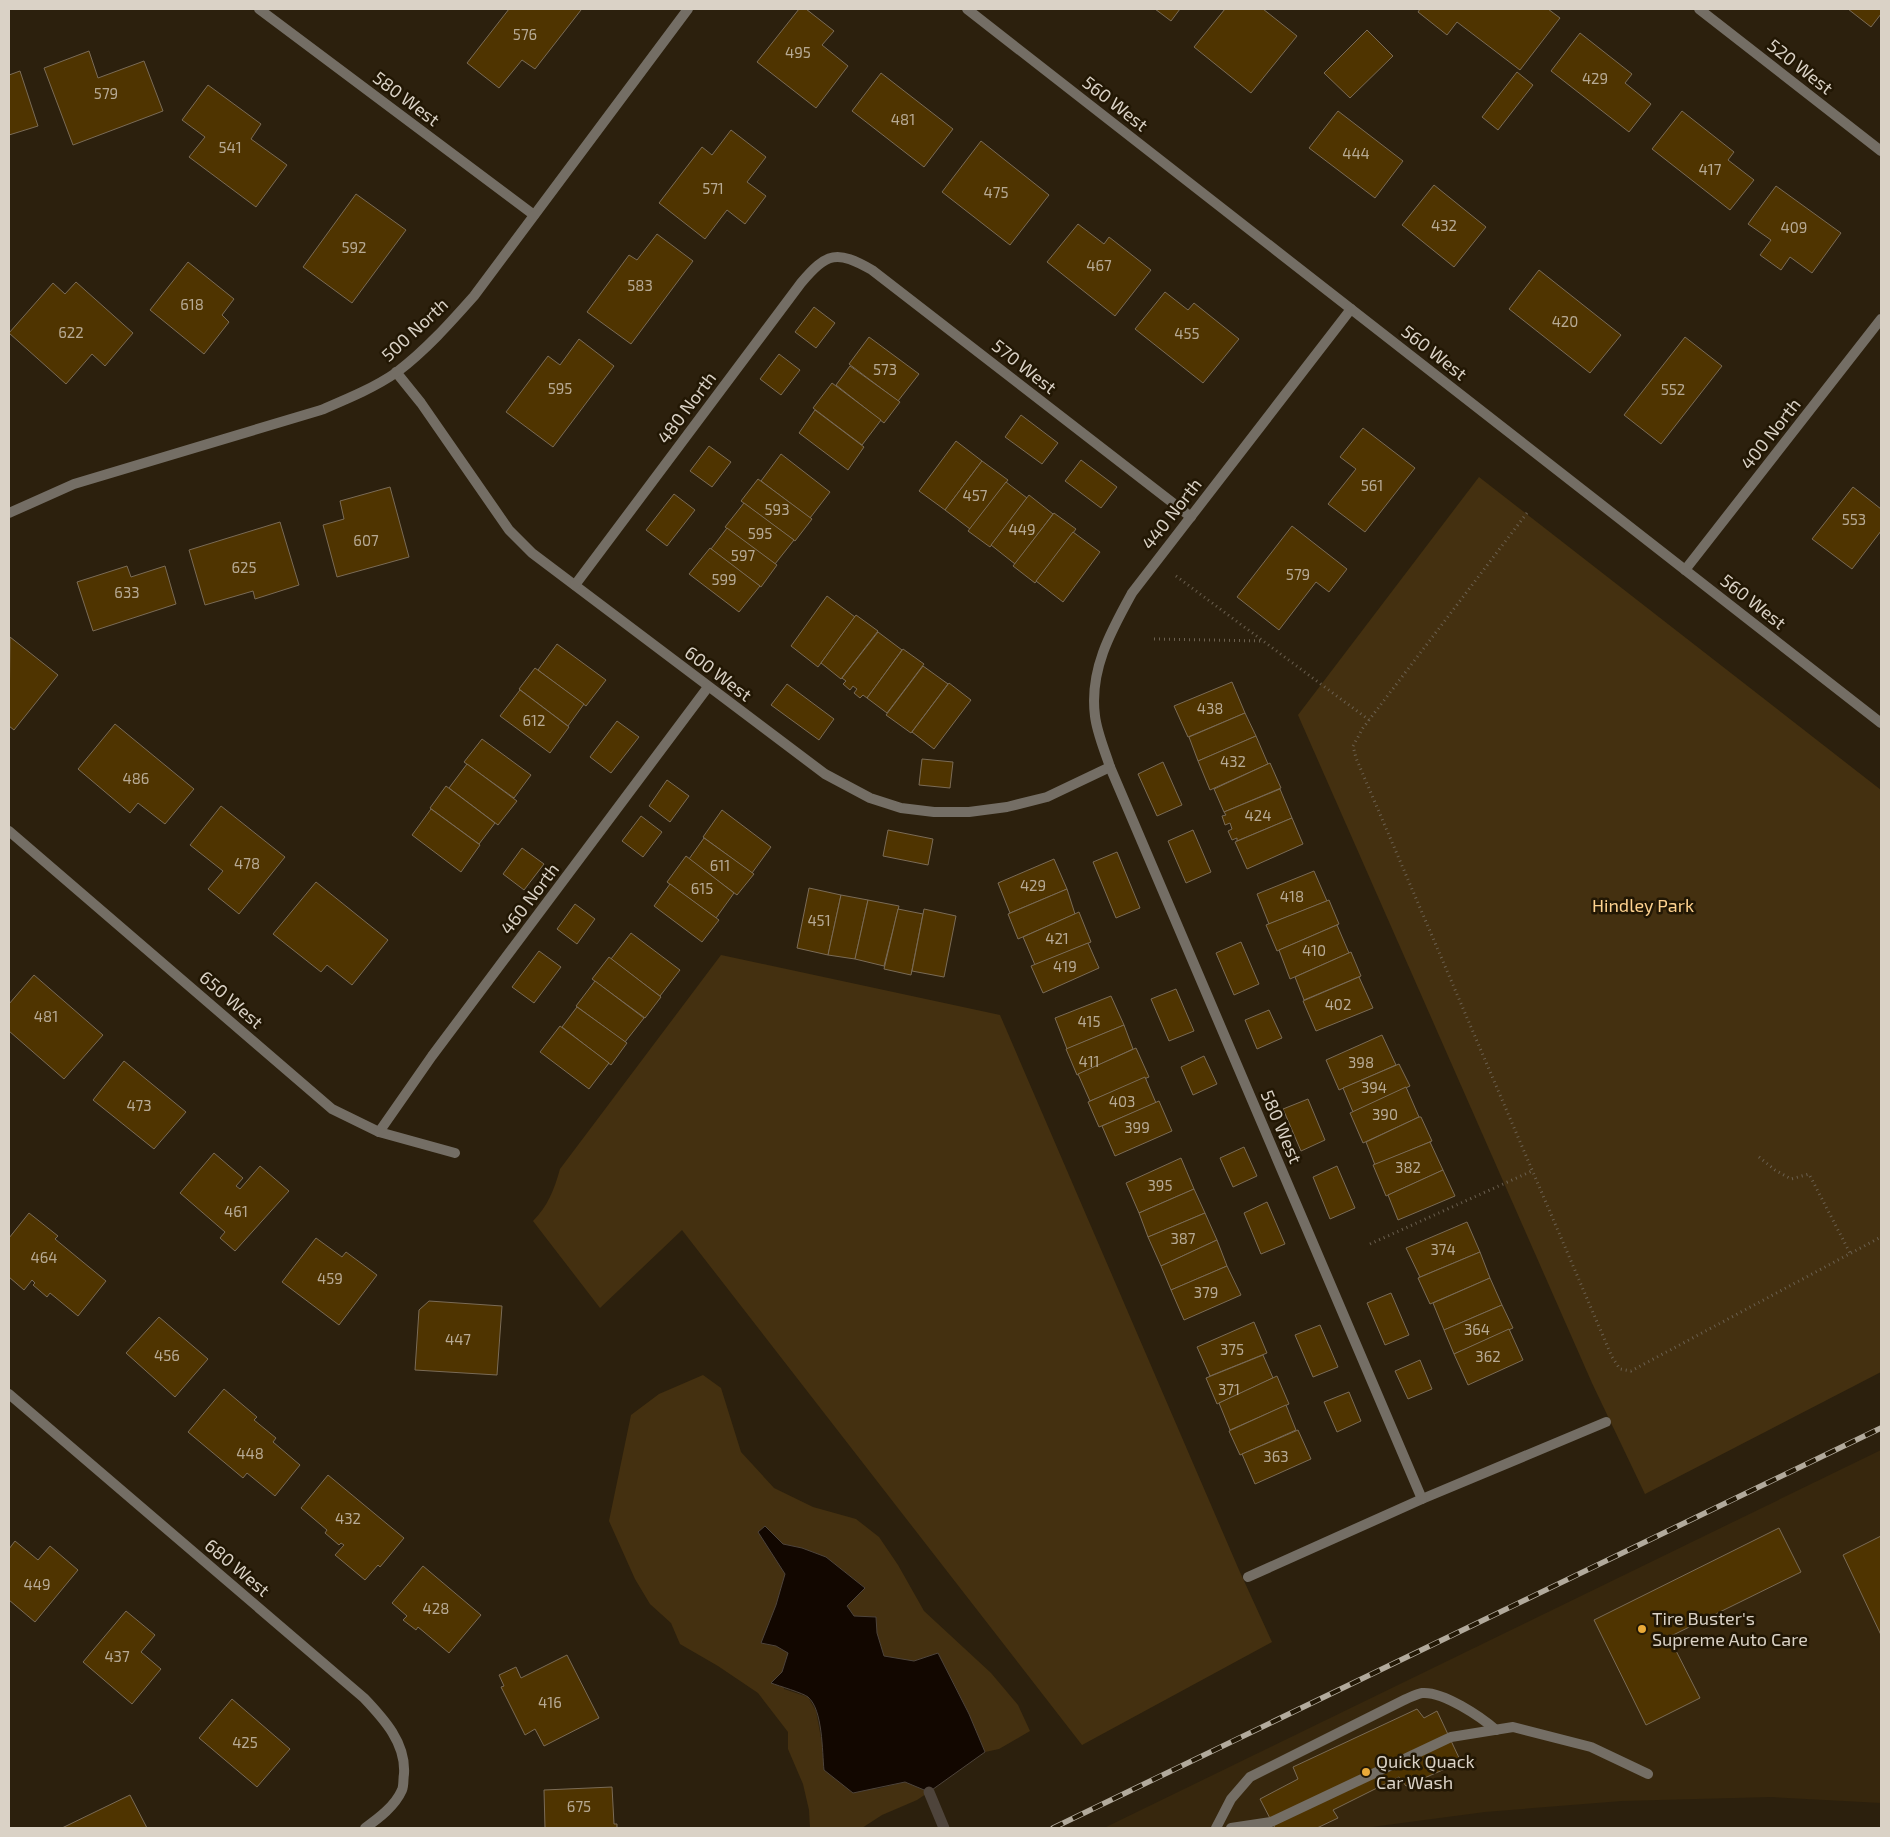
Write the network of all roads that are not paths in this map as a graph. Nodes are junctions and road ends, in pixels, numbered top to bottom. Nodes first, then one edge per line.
1 (259, 9) edge
2 (688, 9) edge
3 (967, 9) edge
4 (1698, 9) edge
5 (1881, 151) edge
6 (534, 214) junction
7 (832, 257) joint
8 (1350, 308) junction
9 (1881, 319) edge
10 (396, 372) junction
11 (9, 513) edge
12 (1191, 517) junction
13 (1685, 570) junction
14 (575, 585) junction
15 (708, 688) junction
16 (1881, 723) edge
17 (1110, 767) junction
18 (9, 831) edge
19 (379, 1132) junction
20 (455, 1153) dead end
21 (9, 1394) edge
22 (1606, 1422) dead end
23 (1422, 1499) junction
24 (1248, 1577) dead end
25 (1496, 1730) junction
26 (1648, 1774) dead end
27 (365, 1828) edge
28 (1216, 1828) edge
29 (1231, 1828) edge

1 - 6 street, 580 West
2 - 6 street, 500 North
3 - 8 street, 560 West
4 - 5 street, 520 West
6 - 10 street, 500 North
7 - 12 street, 570 West
7 - 14 street, 480 North
8 - 12 street, 440 North
8 - 13 street, 560 West
9 - 13 street, 400 North
10 - 11 street, 500 North
10 - 14 street, 600 West
12 - 17 street, 440 North
13 - 16 street, 560 West
14 - 15 street, 600 West
15 - 17 street, 600 West
15 - 19 street, 460 North
17 - 23 street, 580 West
18 - 19 street, 650 West
19 - 20 street, 650 West
21 - 27 street, 680 West
22 - 23 street
23 - 24 street
25 - 26 street
25 - 28 street
25 - 29 street

